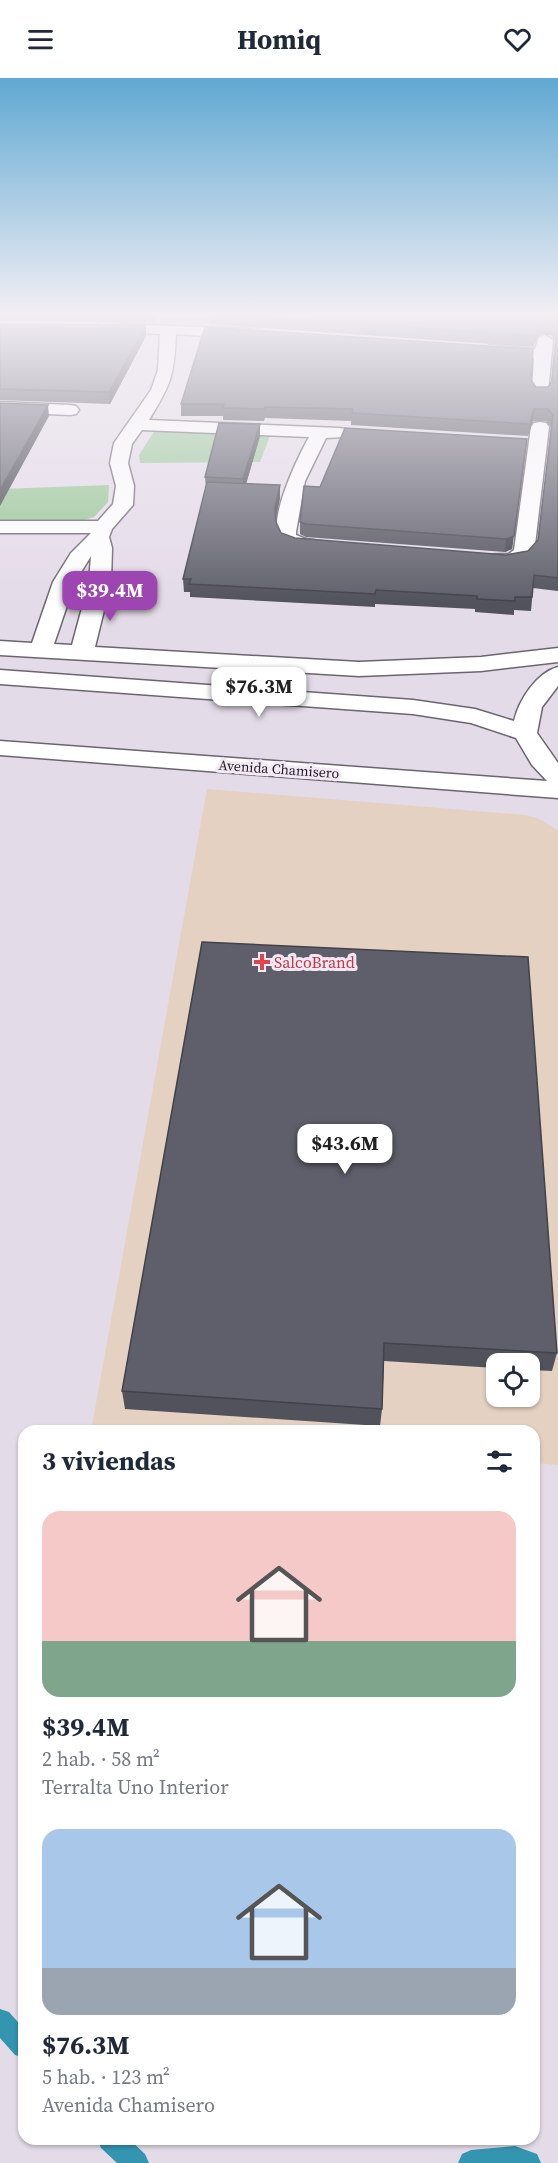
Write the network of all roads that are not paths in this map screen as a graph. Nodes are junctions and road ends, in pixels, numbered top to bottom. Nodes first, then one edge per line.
1 (54, 409) edge
2 (147, 409) edge
3 (70, 410) edge
4 (137, 425) junction
5 (320, 432) junction
6 (354, 434) edge
7 (534, 438) edge
8 (0, 527) edge
9 (101, 532) junction
10 (350, 549) edge
11 (457, 557) edge
12 (0, 648) edge
13 (42, 651) junction
14 (82, 652) junction
15 (558, 656) edge
16 (558, 674) edge
17 (0, 677) edge
18 (525, 733) junction
19 (0, 748) edge
20 (558, 778) edge
21 (558, 790) edge

1 - 3 street
2 - 4 street
4 - 5 street
4 - 9 street
5 - 6 street
5 - 10 street
7 - 11 street
8 - 9 street
9 - 13 street
9 - 14 street
12 - 13 street
13 - 14 street
14 - 15 street
16 - 18 street
17 - 18 street
18 - 20 street
19 - 21 street, Avenida Chamisero

